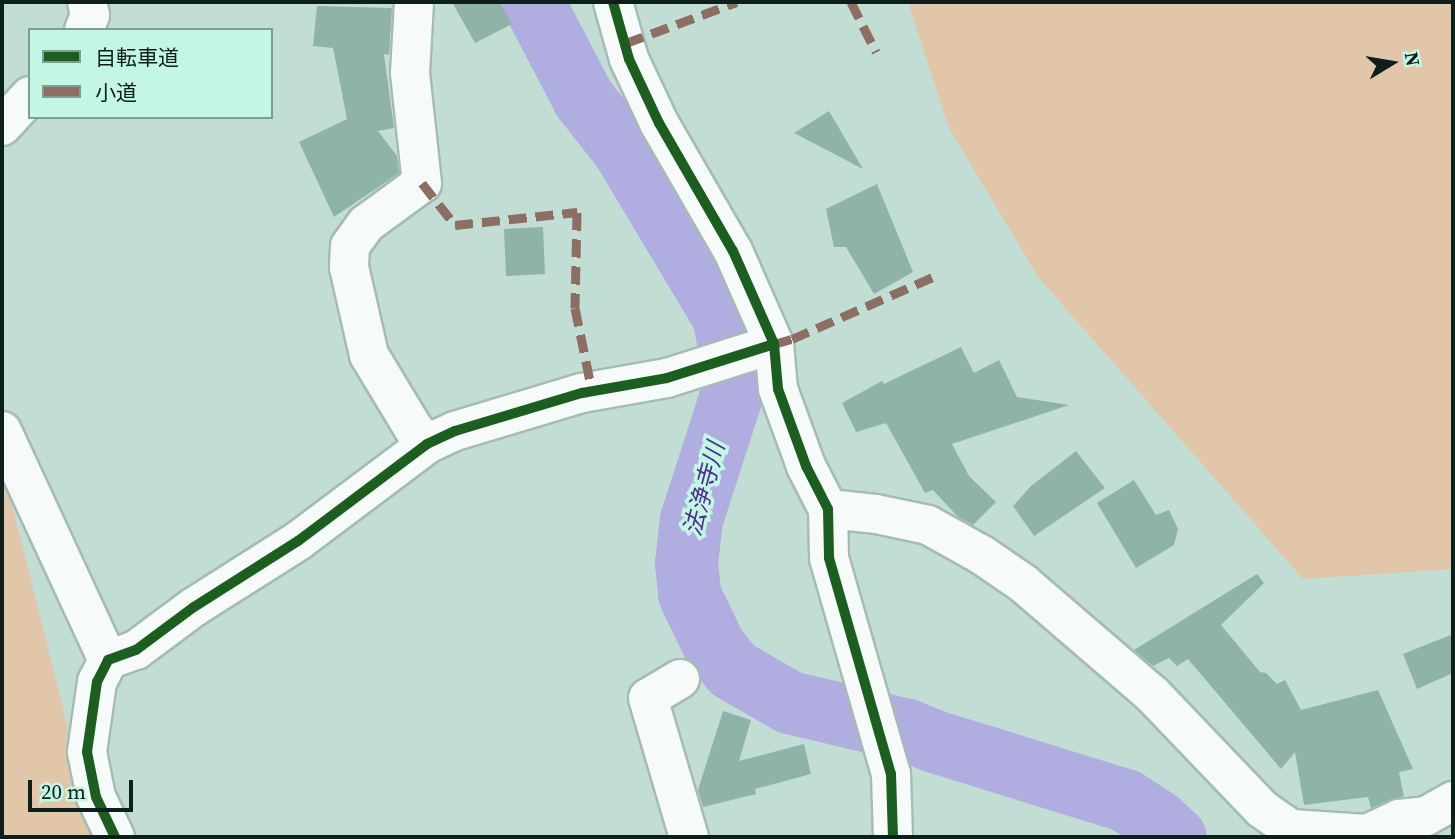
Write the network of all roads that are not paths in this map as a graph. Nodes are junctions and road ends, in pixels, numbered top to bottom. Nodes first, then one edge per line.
1 (87, 2) edge
2 (414, 2) edge
3 (613, 2) edge
4 (85, 28) edge
5 (28, 98) edge
6 (2, 126) edge
7 (774, 344) junction
8 (2, 431) edge
9 (427, 444) junction
10 (828, 509) junction
11 (108, 660) junction
12 (680, 680) dead end
13 (1439, 818) edge
14 (115, 837) edge
15 (689, 837) edge
16 (893, 837) edge

1 - 4 street
2 - 9 street
3 - 7 street
5 - 6 street
7 - 9 street
7 - 10 street
8 - 11 street
9 - 11 street
10 - 13 street
10 - 16 street
11 - 14 street
12 - 15 street

